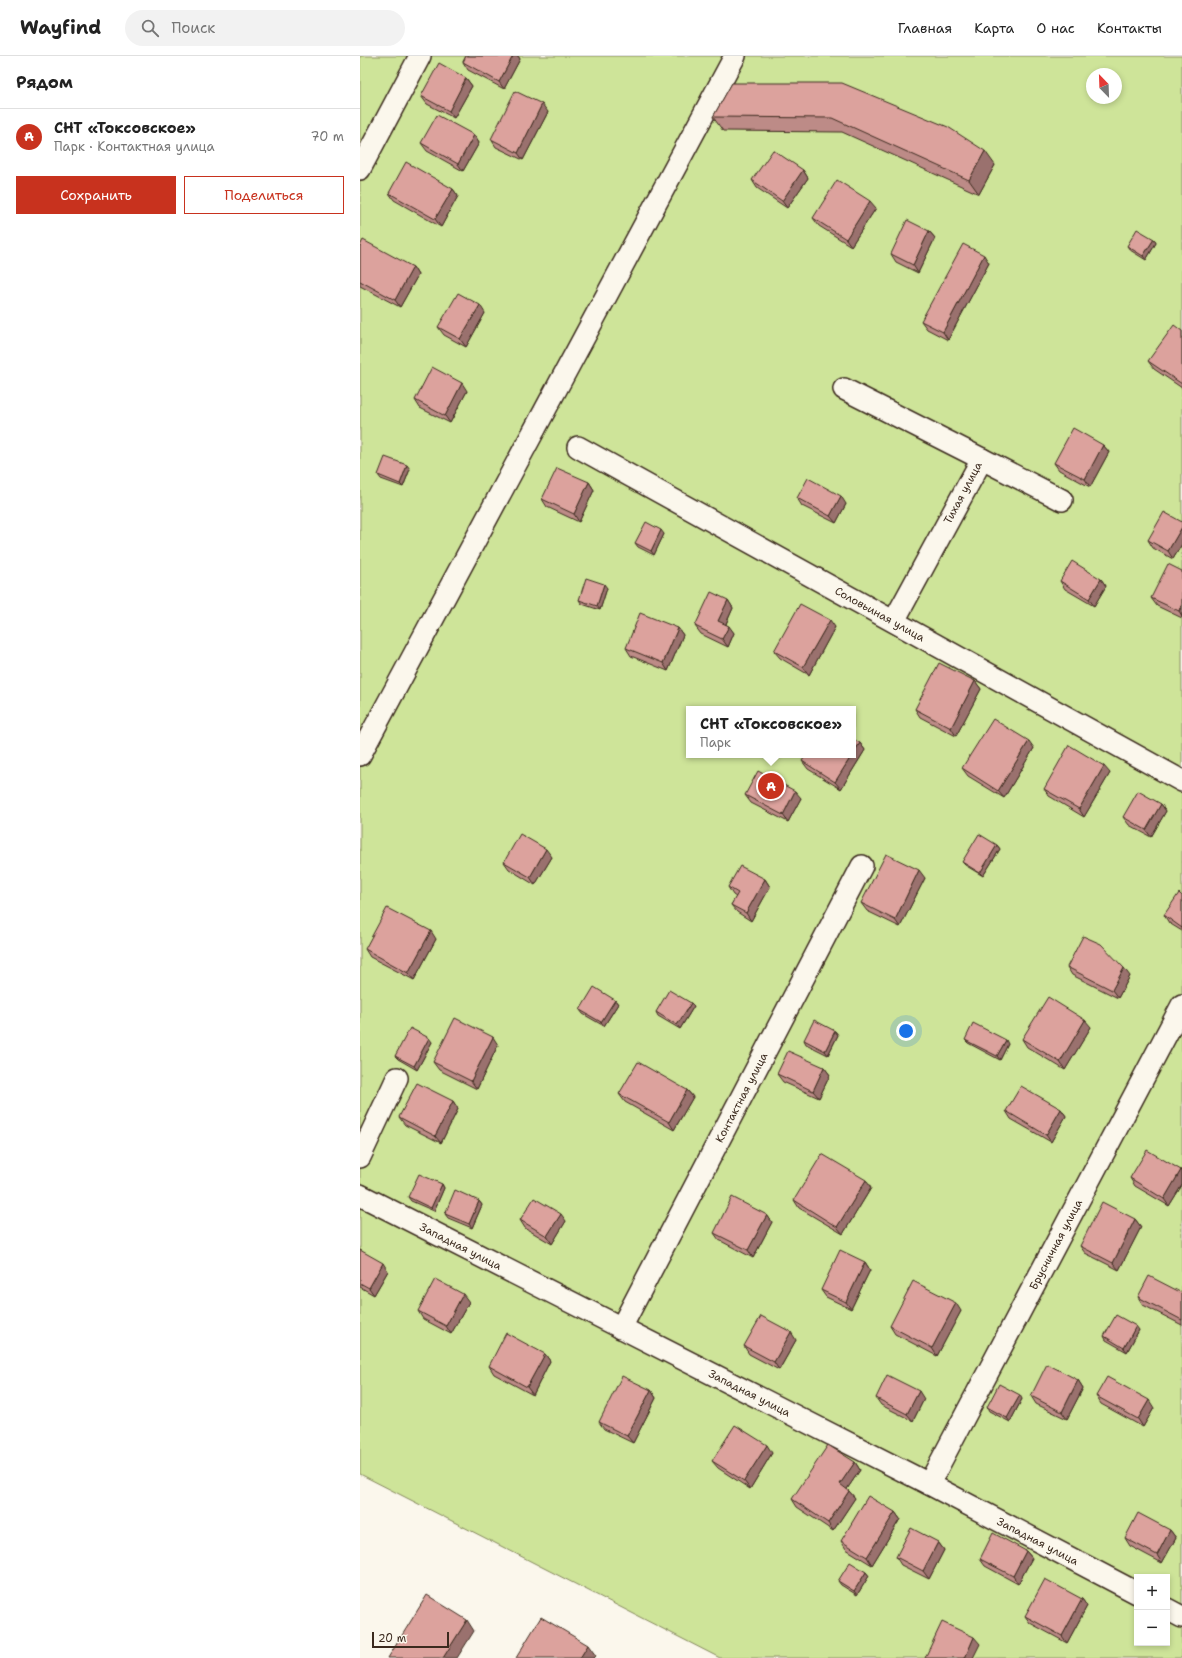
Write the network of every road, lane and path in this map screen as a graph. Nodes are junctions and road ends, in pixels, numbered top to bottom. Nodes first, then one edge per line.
1 (420, 56) edge
2 (735, 56) edge
3 (360, 169) edge
4 (844, 389) dead end
5 (578, 447) dead end
6 (982, 458) junction
7 (1062, 500) dead end
8 (894, 622) junction
9 (360, 755) edge
10 (1182, 781) edge
11 (862, 866) dead end
12 (1182, 1005) edge
13 (397, 1078) dead end
14 (360, 1157) edge
15 (360, 1195) edge
16 (621, 1328) junction
17 (929, 1484) junction
18 (1134, 1591) edge
19 (1169, 1610) edge
20 (1182, 1617) edge

1 - 3 street
2 - 9 street
4 - 6 street, Тихая улица
5 - 8 street, Соловьиная улица
6 - 7 street
6 - 8 street, Тихая улица
8 - 10 street, Соловьиная улица
11 - 16 street, Контактная улица
12 - 17 street, Брусничная улица
13 - 14 street
15 - 16 street, Западная улица
16 - 17 street, Западная улица
17 - 18 street, Западная улица
19 - 20 street

